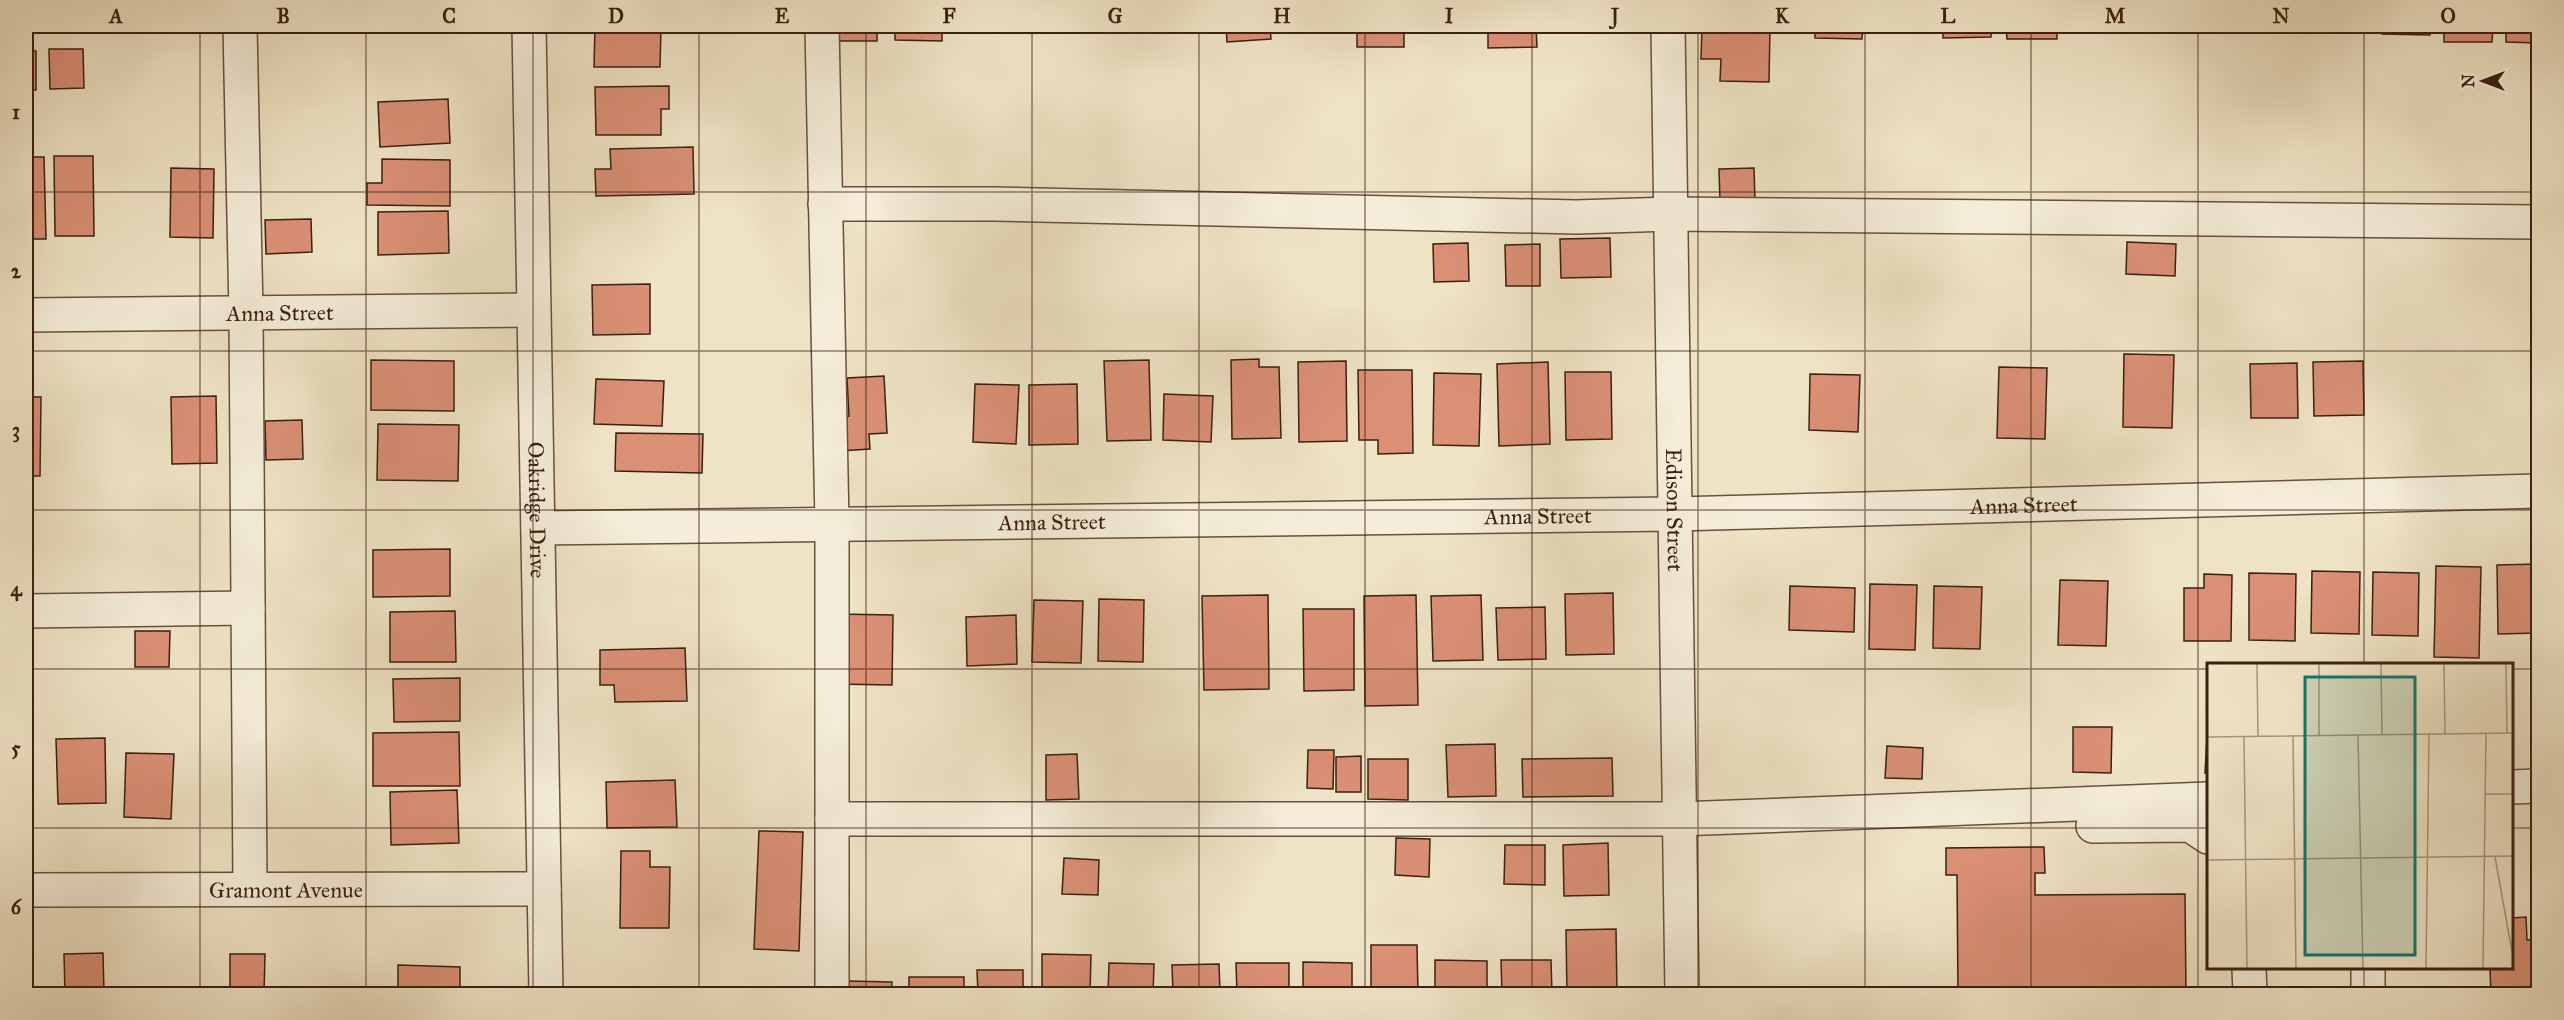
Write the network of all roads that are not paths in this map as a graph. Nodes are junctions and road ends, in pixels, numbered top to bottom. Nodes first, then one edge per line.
1 (240, 26) edge
2 (529, 26) edge
3 (822, 26) edge
4 (1668, 26) edge
5 (825, 204) junction
6 (1670, 214) junction
7 (2538, 222) edge
8 (533, 310) junction
9 (246, 313) junction
10 (26, 315) edge
11 (2538, 491) edge
12 (1675, 514) junction
13 (832, 524) junction
14 (538, 528) junction
15 (248, 608) junction
16 (26, 611) edge
17 (2538, 786) edge
18 (2513, 787) edge
19 (2207, 799) edge
20 (832, 819) junction
21 (1678, 819) junction
22 (2093, 826) dead end
23 (2207, 836) edge
24 (250, 888) junction
25 (544, 889) junction
26 (26, 890) edge
27 (2249, 969) edge
28 (2368, 969) edge
29 (546, 994) edge
30 (832, 994) edge
31 (1682, 994) edge
32 (2250, 994) edge
33 (2368, 994) edge

1 - 9 street
2 - 8 street, Oakridge Drive
3 - 5 street
4 - 6 street, Edison Street
5 - 6 street
5 - 13 street
6 - 7 street
6 - 12 street, Edison Street
8 - 9 street, Anna Street
8 - 14 street, Oakridge Drive
9 - 10 street, Anna Street
9 - 15 street
11 - 12 street, Anna Street
12 - 13 street, Anna Street
12 - 21 street, Edison Street
13 - 14 street, Anna Street
13 - 20 street
14 - 25 street, Oakridge Drive
15 - 16 street
15 - 24 street
17 - 18 street
19 - 21 street
20 - 21 street
20 - 30 street
21 - 31 street, Edison Street
22 - 23 street
24 - 25 street, Gramont Avenue
24 - 26 street, Gramont Avenue
25 - 29 street, Oakridge Drive
27 - 32 street
28 - 33 street

